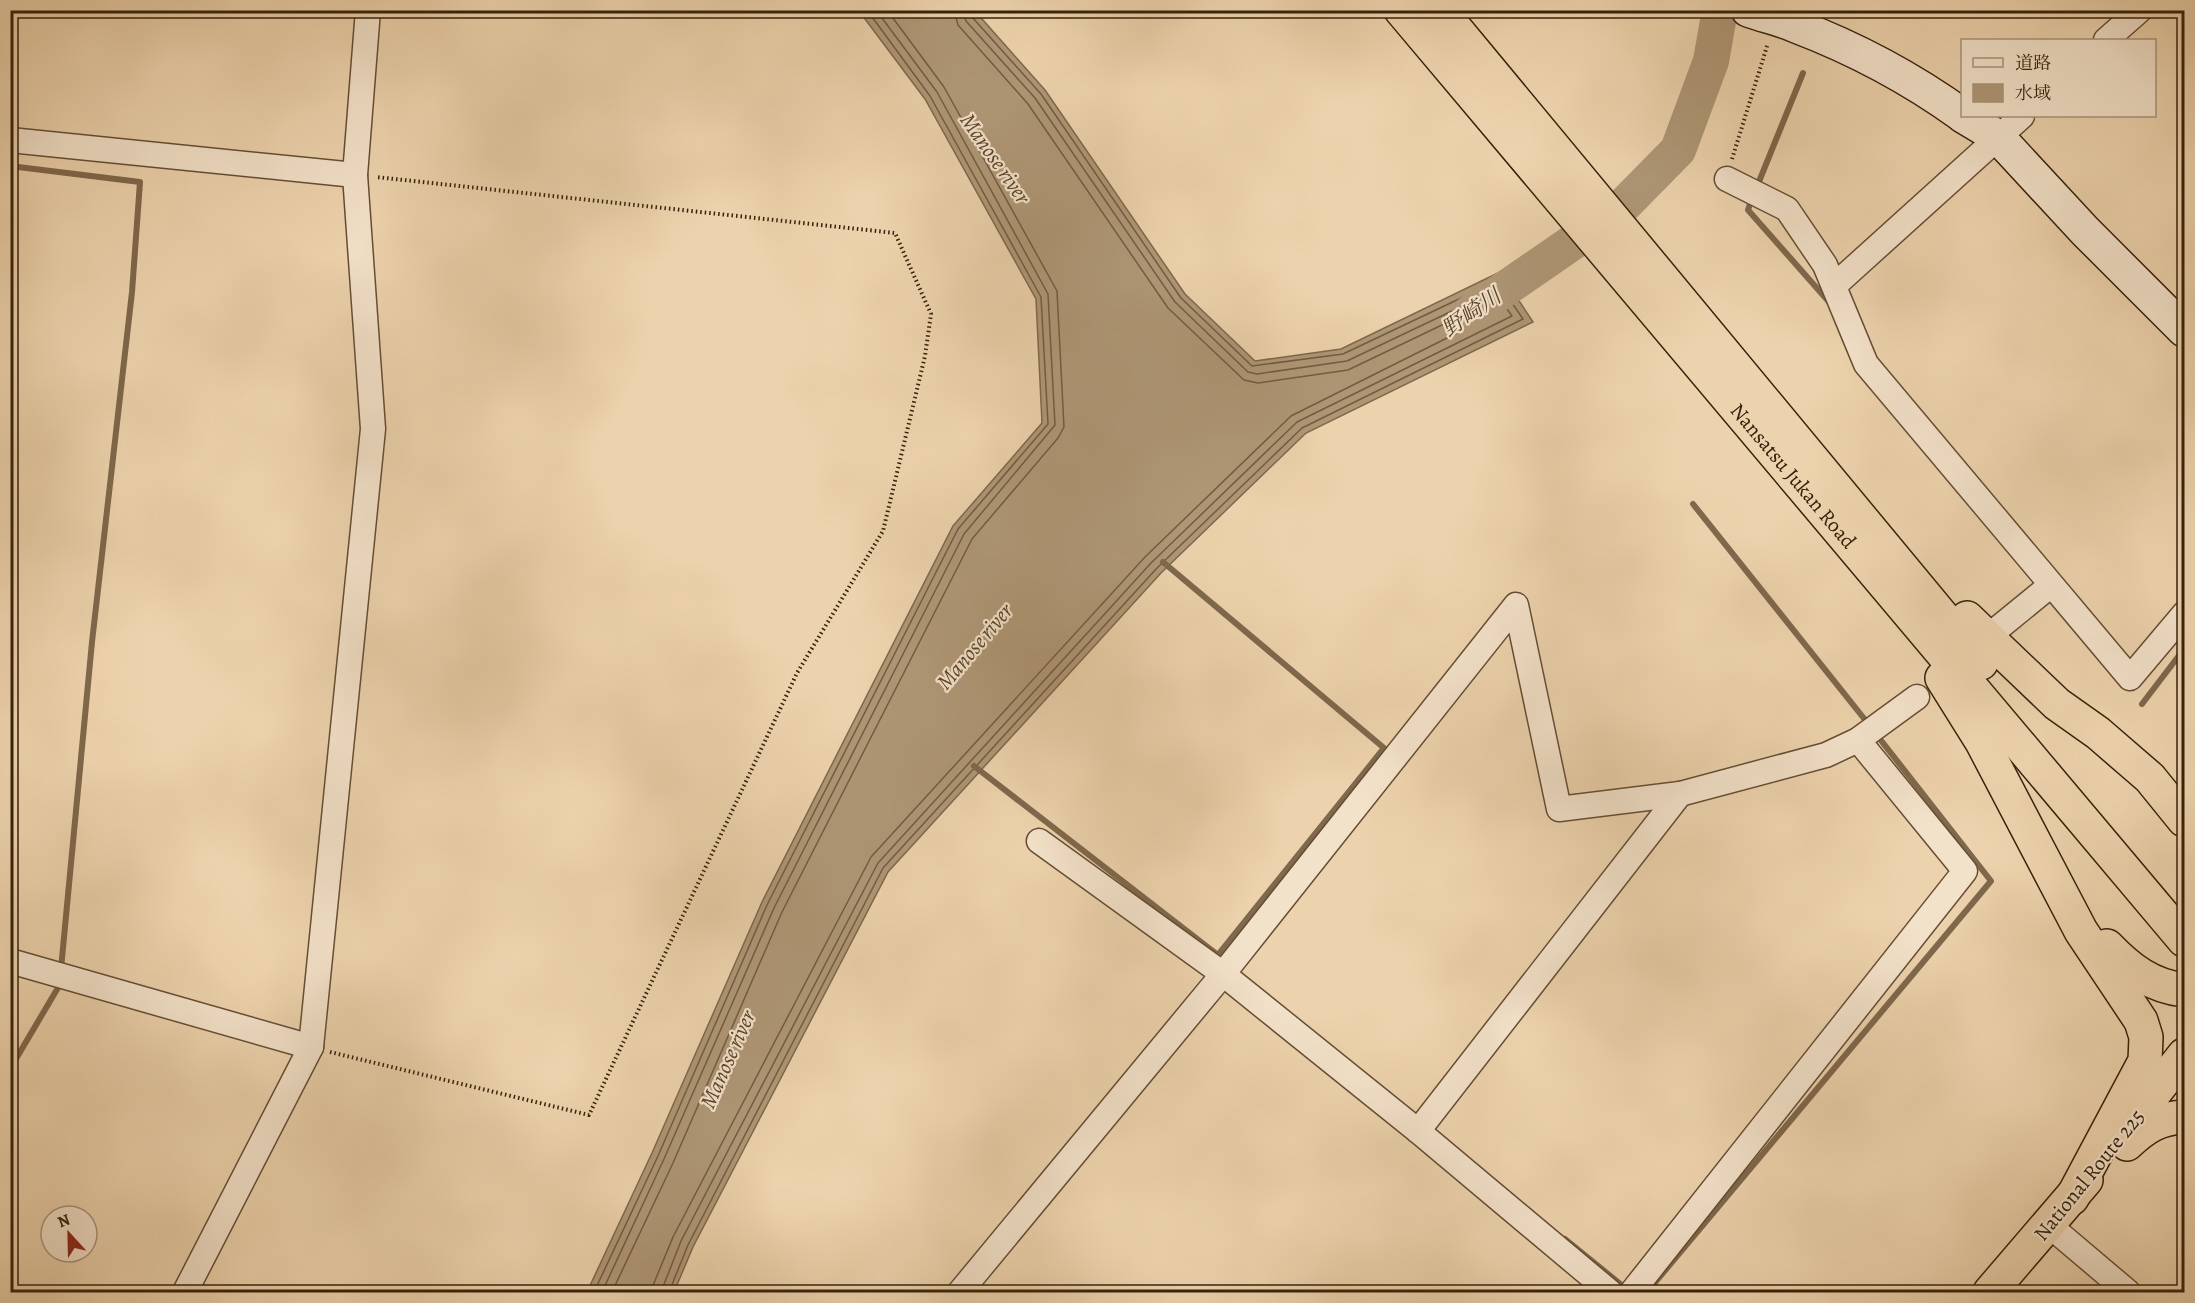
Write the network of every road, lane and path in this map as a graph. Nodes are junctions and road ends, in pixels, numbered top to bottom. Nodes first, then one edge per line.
1 (368, 10) edge
2 (1401, 10) edge
3 (1440, 10) edge
4 (2140, 10) edge
5 (1761, 15) edge
6 (2107, 39) edge
7 (1961, 114) edge
8 (1966, 117) edge
9 (2021, 117) edge
10 (1998, 137) junction
11 (10, 140) edge
12 (355, 175) junction
13 (1558, 175) junction
14 (1726, 179) joint
15 (1835, 285) junction
16 (2184, 330) edge
17 (1722, 370) junction
18 (2051, 585) junction
19 (2184, 614) edge
20 (1991, 634) dead end
21 (1917, 697) dead end
22 (1858, 740) junction
23 (1680, 794) junction
24 (2184, 820) edge
25 (1039, 841) dead end
26 (2056, 880) junction
27 (2184, 910) edge
28 (2184, 940) edge
29 (10, 961) edge
30 (1223, 974) junction
31 (2184, 990) edge
32 (311, 1047) junction
33 (2184, 1056) edge
34 (2184, 1117) edge
35 (1422, 1126) junction
36 (2072, 1198) junction
37 (2050, 1226) junction
38 (185, 1293) edge
39 (960, 1293) edge
40 (1610, 1293) edge
41 (1632, 1293) edge
42 (1990, 1293) edge
43 (2128, 1293) edge

1 - 12 street
2 - 13 highway, Nansatsu Jukan Road
3 - 13 highway, Nansatsu Jukan Road
4 - 6 street
5 - 7 street
5 - 14 path
8 - 10 street
9 - 10 street
10 - 15 street
10 - 16 street
11 - 12 street
12 - 32 street
12 - 32 path
13 - 17 highway, Nansatsu Jukan Road
14 - 15 street
15 - 18 street
17 - 24 highway
17 - 26 highway
17 - 27 highway, Nansatsu Jukan Road
17 - 28 highway, Nansatsu Jukan Road
18 - 19 street
18 - 20 street
21 - 22 street
22 - 23 street
22 - 41 street
23 - 30 street
23 - 35 street
25 - 30 street
26 - 31 highway
26 - 36 highway
29 - 32 street
30 - 35 street
30 - 39 street
32 - 38 street
33 - 36 highway, National Route 225
34 - 36 highway
35 - 40 street
36 - 37 highway, National Route 225
37 - 42 highway, National Route 225
37 - 43 street

